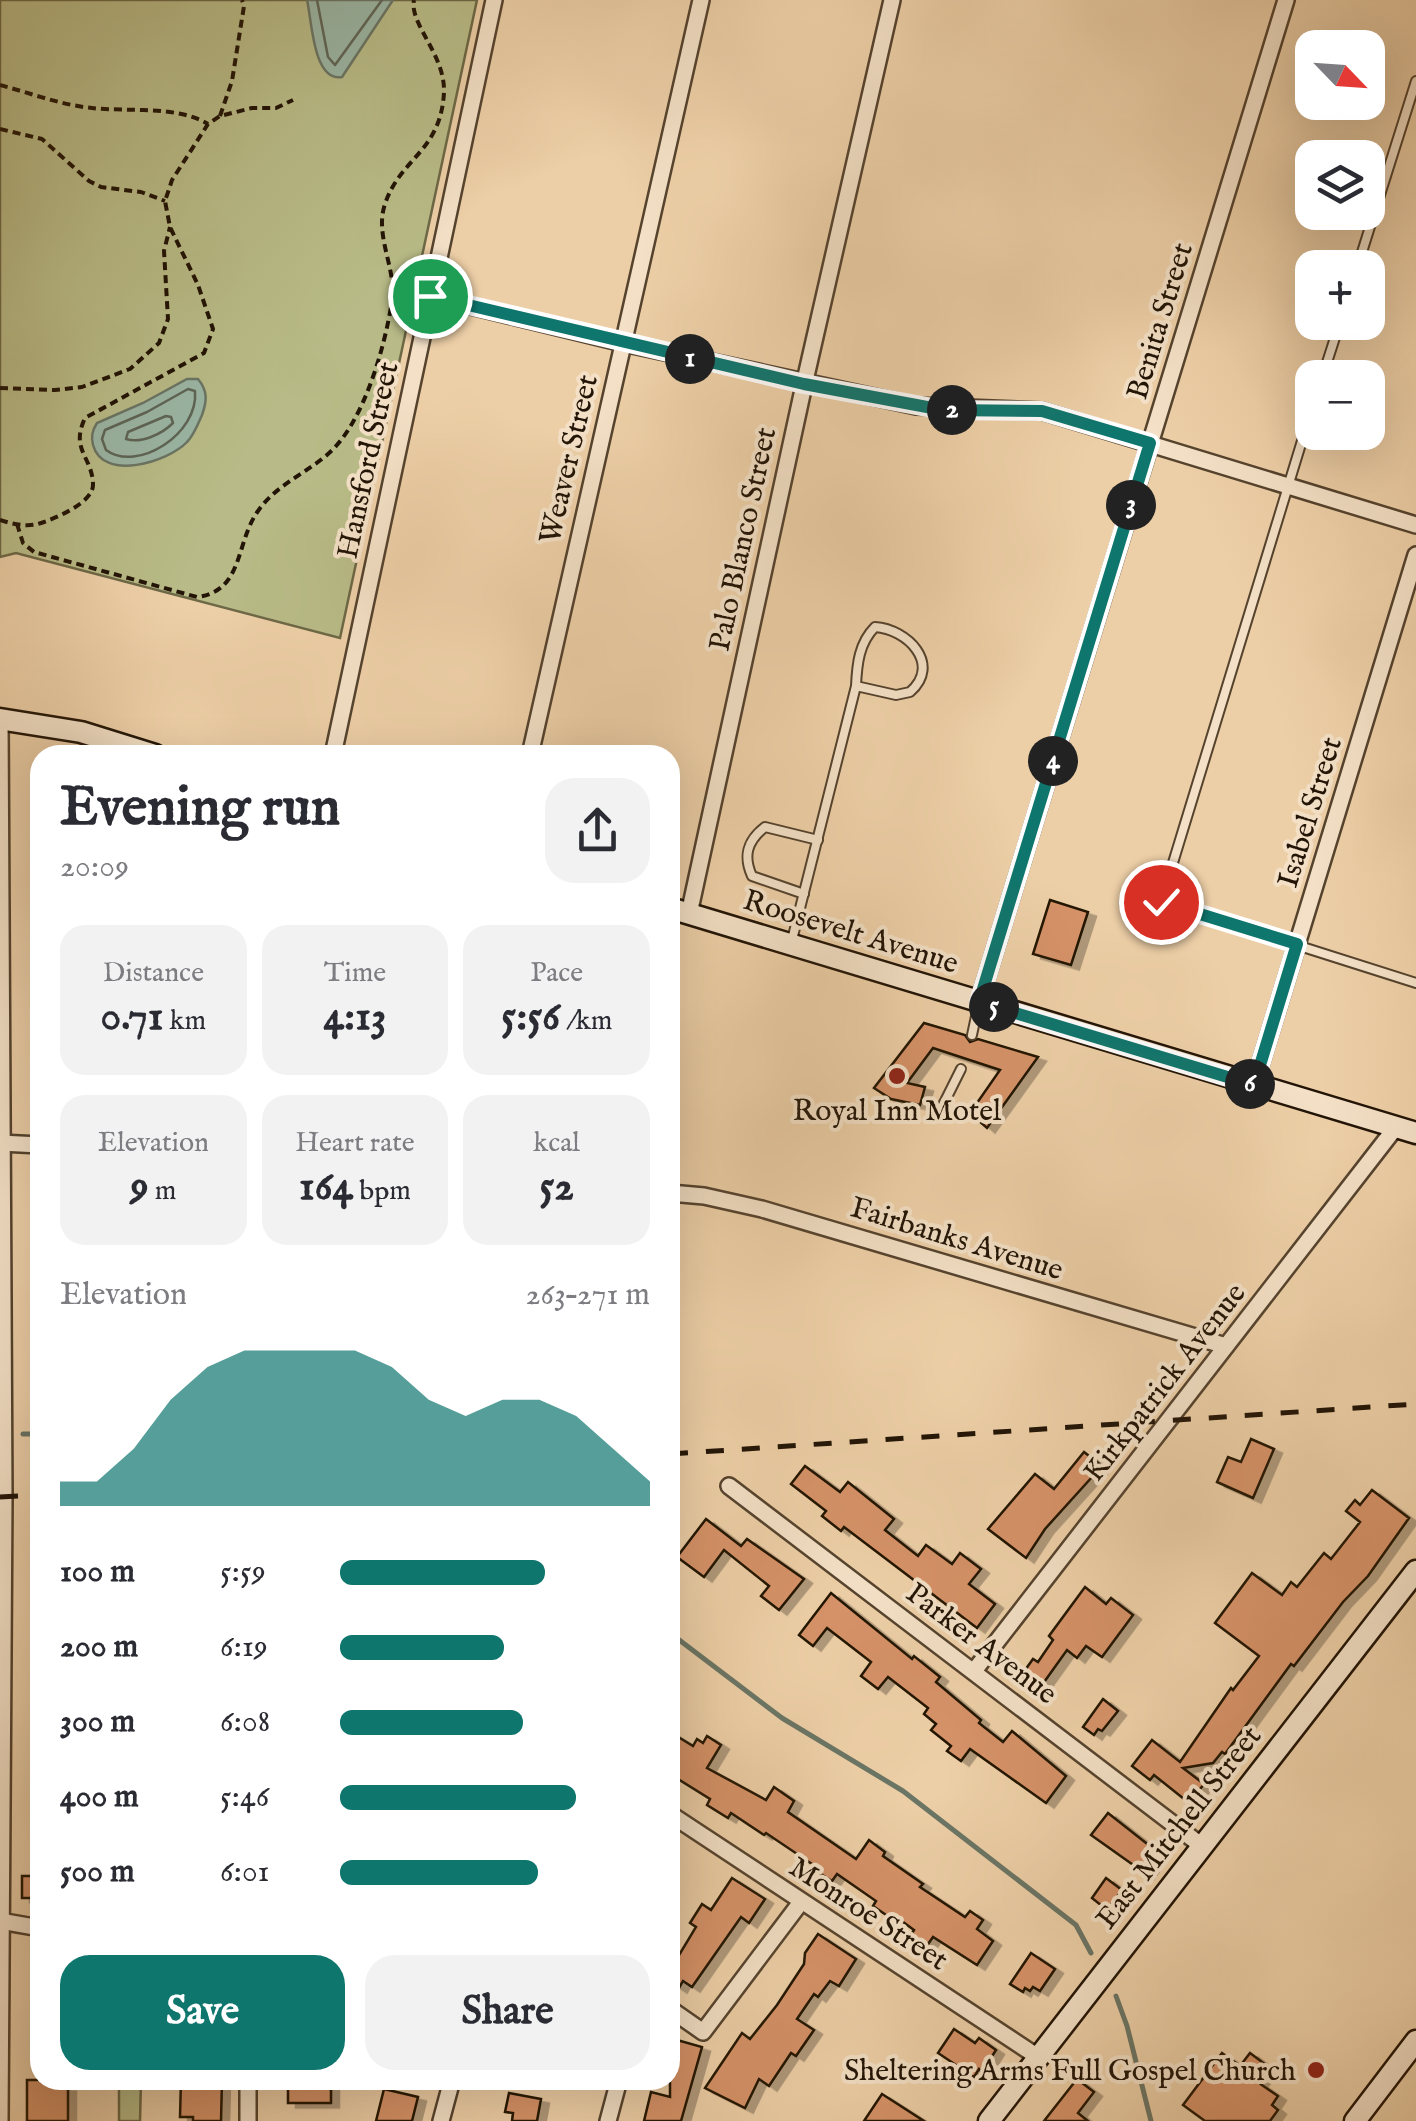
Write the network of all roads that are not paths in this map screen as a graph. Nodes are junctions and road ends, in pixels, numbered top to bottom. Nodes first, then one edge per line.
1 (494, 0) edge
2 (701, 0) edge
3 (892, 0) edge
4 (1286, 0) edge
5 (1416, 81) edge
6 (1363, 250) edge
7 (430, 296) junction
8 (622, 343) junction
9 (804, 384) junction
10 (1150, 443) junction
11 (1299, 450) edge
12 (1288, 485) junction
13 (1416, 525) edge
14 (1416, 555) edge
15 (856, 686) junction
16 (0, 719) edge
17 (123, 745) edge
18 (334, 745) edge
19 (532, 745) edge
20 (818, 840) junction
21 (804, 894) junction
22 (680, 911) edge
23 (791, 944) junction
24 (1297, 944) junction
25 (1416, 983) edge
26 (979, 1002) junction
27 (972, 1035) dead end
28 (961, 1069) dead end
29 (1254, 1085) junction
30 (936, 1117) dead end
31 (1406, 1130) edge
32 (2, 1143) edge
33 (30, 1144) edge
34 (680, 1194) edge
35 (1226, 1346) junction
36 (729, 1486) dead end
37 (1416, 1571) edge
38 (974, 1671) junction
39 (680, 1821) edge
40 (1202, 1846) junction
41 (801, 1902) junction
42 (1, 1921) edge
43 (30, 1926) edge
44 (680, 2016) edge
45 (1416, 2042) edge
46 (1038, 2058) junction
47 (248, 2090) edge
48 (449, 2090) edge
49 (616, 2090) edge
50 (0, 2121) edge
51 (248, 2121) edge
52 (441, 2121) edge
53 (608, 2121) edge
54 (989, 2121) edge
55 (1355, 2121) edge

1 - 7 street, Hansford Street
2 - 8 street, Weaver Street
3 - 9 street, Palo Blanco Street
4 - 10 street, Benita Street
5 - 6 lane
7 - 8 street
7 - 18 street, Hansford Street
8 - 9 street
8 - 19 street, Weaver Street
9 - 10 street
9 - 22 street, Palo Blanco Street
10 - 12 street
10 - 26 street, Benita Street
11 - 12 lane
12 - 13 street
12 - 24 lane
14 - 24 street, Isabel Street
15 - 15 lane
15 - 20 lane
16 - 17 main road
16 - 32 street
20 - 21 lane
20 - 21 lane
21 - 23 lane
22 - 23 main road, Roosevelt Avenue
23 - 26 main road, Roosevelt Avenue
24 - 25 lane
24 - 29 street, Isabel Street
26 - 27 lane
26 - 29 main road, Roosevelt Avenue
28 - 30 lane
29 - 31 main road, Roosevelt Avenue
31 - 35 street, Kirkpatrick Avenue
32 - 33 street
32 - 42 street
34 - 35 street, Fairbanks Avenue
35 - 38 street, Kirkpatrick Avenue
36 - 38 street, Parker Avenue
37 - 40 main road, East Mitchell Street
38 - 40 street, Parker Avenue
39 - 41 street, Monroe Street
40 - 46 main road, East Mitchell Street
41 - 44 street
41 - 46 street, Monroe Street
42 - 43 street
42 - 50 street
45 - 55 main road
46 - 54 main road, East Mitchell Street
47 - 51 street
48 - 52 street
49 - 53 street

